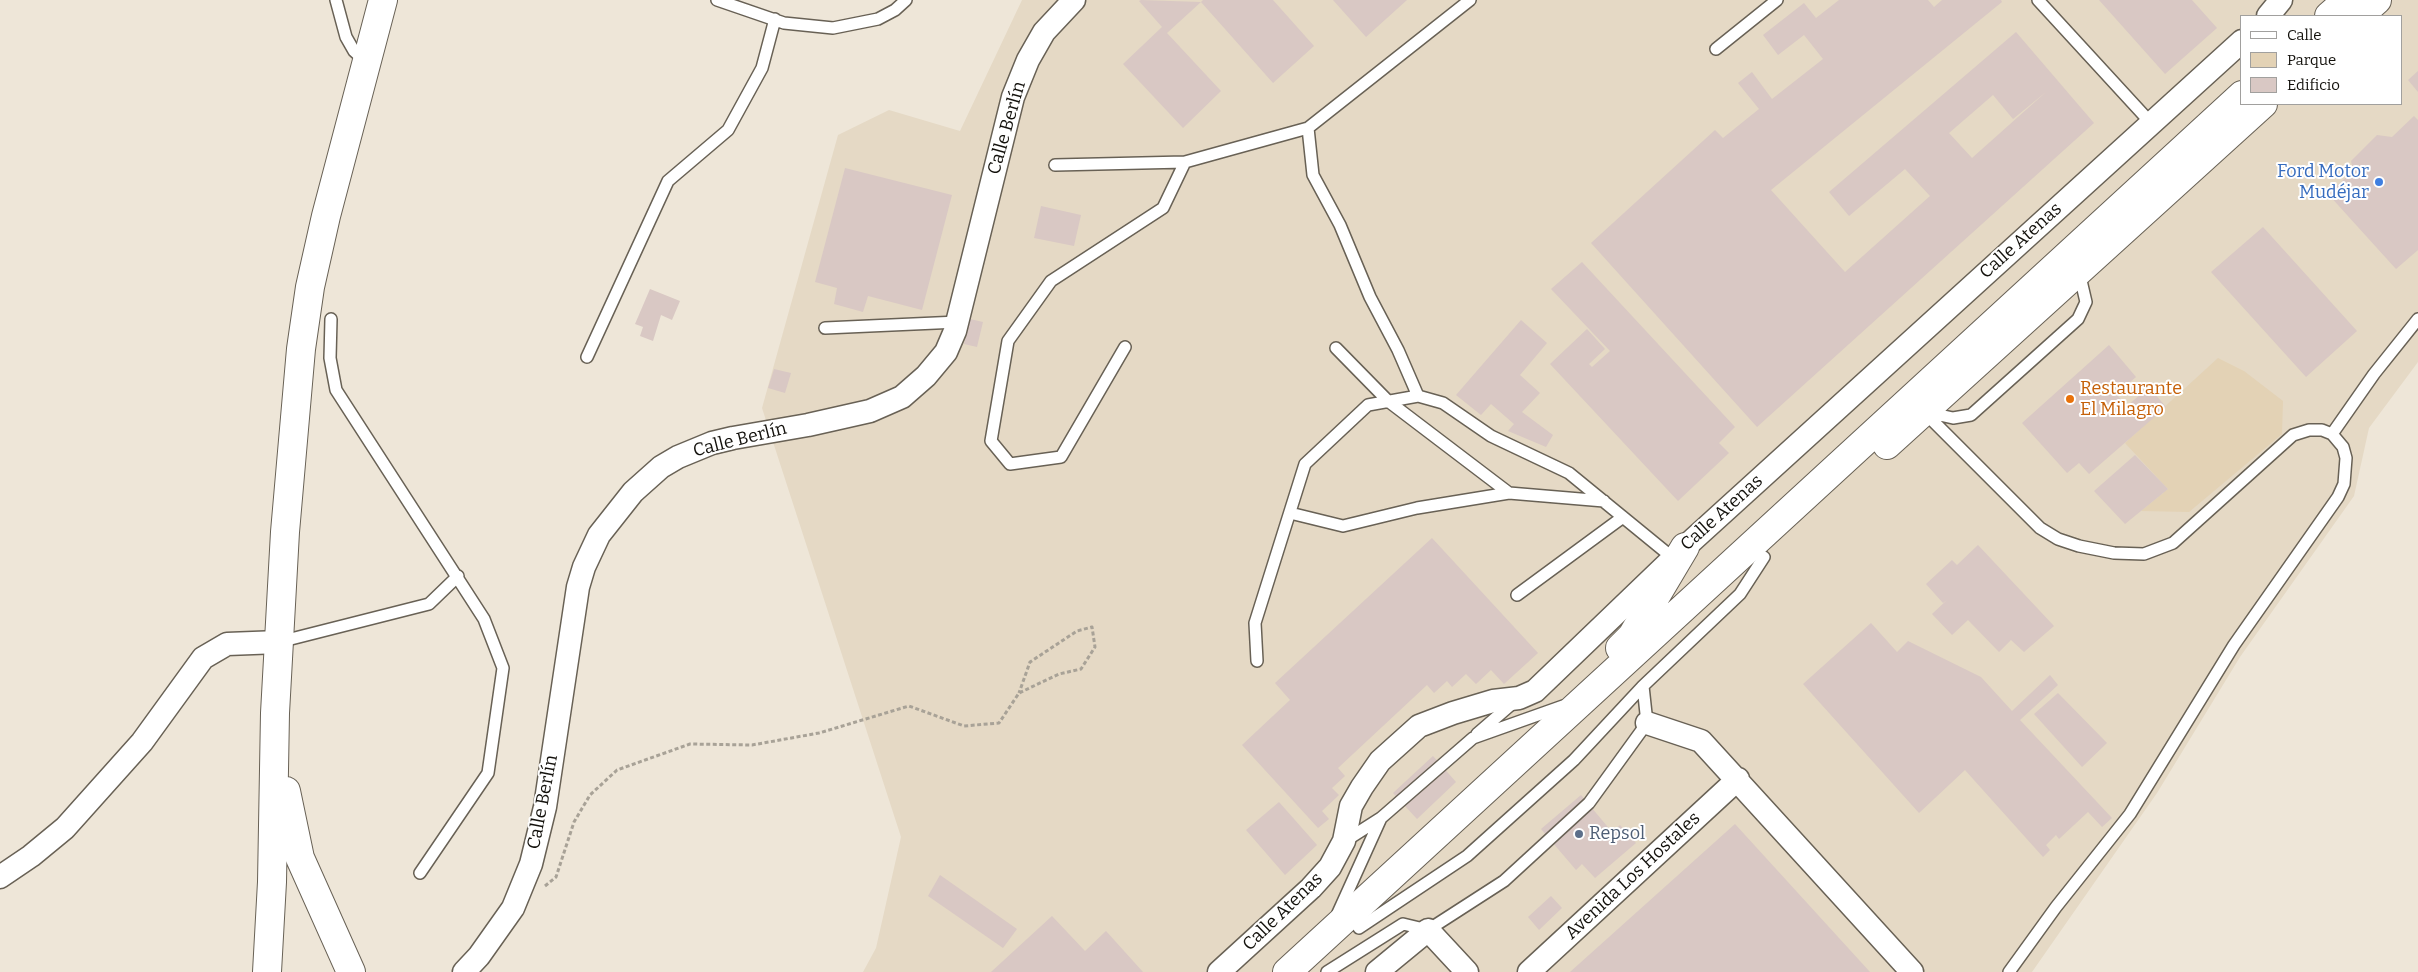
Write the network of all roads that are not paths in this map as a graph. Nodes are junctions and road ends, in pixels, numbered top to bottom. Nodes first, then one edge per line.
1 (336, 0) edge
2 (383, 0) edge
3 (717, 0) edge
4 (906, 0) edge
5 (1074, 0) edge
6 (1470, 0) edge
7 (1777, 0) edge
8 (2038, 0) edge
9 (2281, 0) edge
10 (2347, 0) edge
11 (2361, 0) edge
12 (2377, 0) edge
13 (2269, 15) edge
14 (2330, 15) edge
15 (2344, 15) edge
16 (2360, 15) edge
17 (775, 19) junction
18 (2240, 42) edge
19 (1716, 49) dead end
20 (366, 62) junction
21 (2240, 97) edge
22 (2252, 105) edge
23 (2262, 105) edge
24 (2152, 123) junction
25 (1308, 128) junction
26 (2204, 157) junction
27 (1185, 162) junction
28 (1055, 164) dead end
29 (331, 319) dead end
30 (2418, 319) edge
31 (958, 322) junction
32 (825, 328) dead end
33 (1125, 347) dead end
34 (1336, 348) dead end
35 (587, 357) dead end
36 (1418, 396) junction
37 (1388, 401) junction
38 (1924, 412) junction
39 (2332, 434) junction
40 (1509, 493) junction
41 (1604, 501) junction
42 (1290, 513) junction
43 (1623, 517) junction
44 (1679, 552) junction
45 (1764, 557) junction
46 (458, 576) junction
47 (1517, 596) dead end
48 (279, 642) junction
49 (1257, 661) dead end
50 (1643, 686) junction
51 (1590, 693) junction
52 (1519, 698) junction
53 (1552, 711) junction
54 (275, 713) junction
55 (1648, 722) junction
56 (1473, 738) junction
57 (1738, 779) junction
58 (1381, 818) junction
59 (1344, 841) junction
60 (420, 872) dead end
61 (0, 876) edge
62 (1338, 913) junction
63 (1359, 928) junction
64 (1428, 930) junction
65 (267, 972) edge
66 (351, 972) edge
67 (464, 972) edge
68 (1219, 972) edge
69 (1275, 972) edge
70 (1287, 972) edge
71 (1310, 972) edge
72 (1327, 972) edge
73 (1377, 972) edge
74 (1467, 972) edge
75 (1529, 972) edge
76 (1912, 972) edge
77 (2009, 972) edge

1 - 20 lane
2 - 20 main road
3 - 17 lane
4 - 17 lane
5 - 31 street, Calle Berlín
6 - 25 lane
7 - 19 lane
8 - 24 lane
9 - 13 street
10 - 14 main road
11 - 15 main road
12 - 16 main road
17 - 35 lane
18 - 24 street, Calle Atenas
20 - 48 main road
21 - 51 main road
22 - 26 main road
23 - 26 main road
24 - 44 street, Calle Atenas
25 - 27 lane
25 - 36 lane
26 - 38 main road
27 - 28 lane
27 - 33 lane
29 - 46 lane
30 - 39 lane
31 - 32 lane
31 - 67 street, Calle Berlín
34 - 37 lane
36 - 37 lane
36 - 41 lane
37 - 40 lane
37 - 42 lane
38 - 39 lane
38 - 45 main road
39 - 77 lane
40 - 41 lane
40 - 42 lane
41 - 43 lane
42 - 49 lane
43 - 44 lane
43 - 47 lane
44 - 52 street, Calle Atenas
44 - 53 main road
45 - 50 lane
45 - 63 main road
46 - 48 lane
46 - 60 lane
48 - 54 main road
48 - 61 street
50 - 55 lane
50 - 63 lane
51 - 53 lane
51 - 70 main road
52 - 56 lane
52 - 59 street, Calle Atenas
53 - 56 lane
53 - 62 main road
54 - 65 main road
54 - 66 main road
55 - 57 street
55 - 64 lane
56 - 58 lane
57 - 75 street, Avenida Los Hostales
57 - 76 street
58 - 59 lane
58 - 62 lane
59 - 68 street, Calle Atenas
62 - 69 main road
63 - 71 main road
64 - 72 lane
64 - 73 street
64 - 74 street

